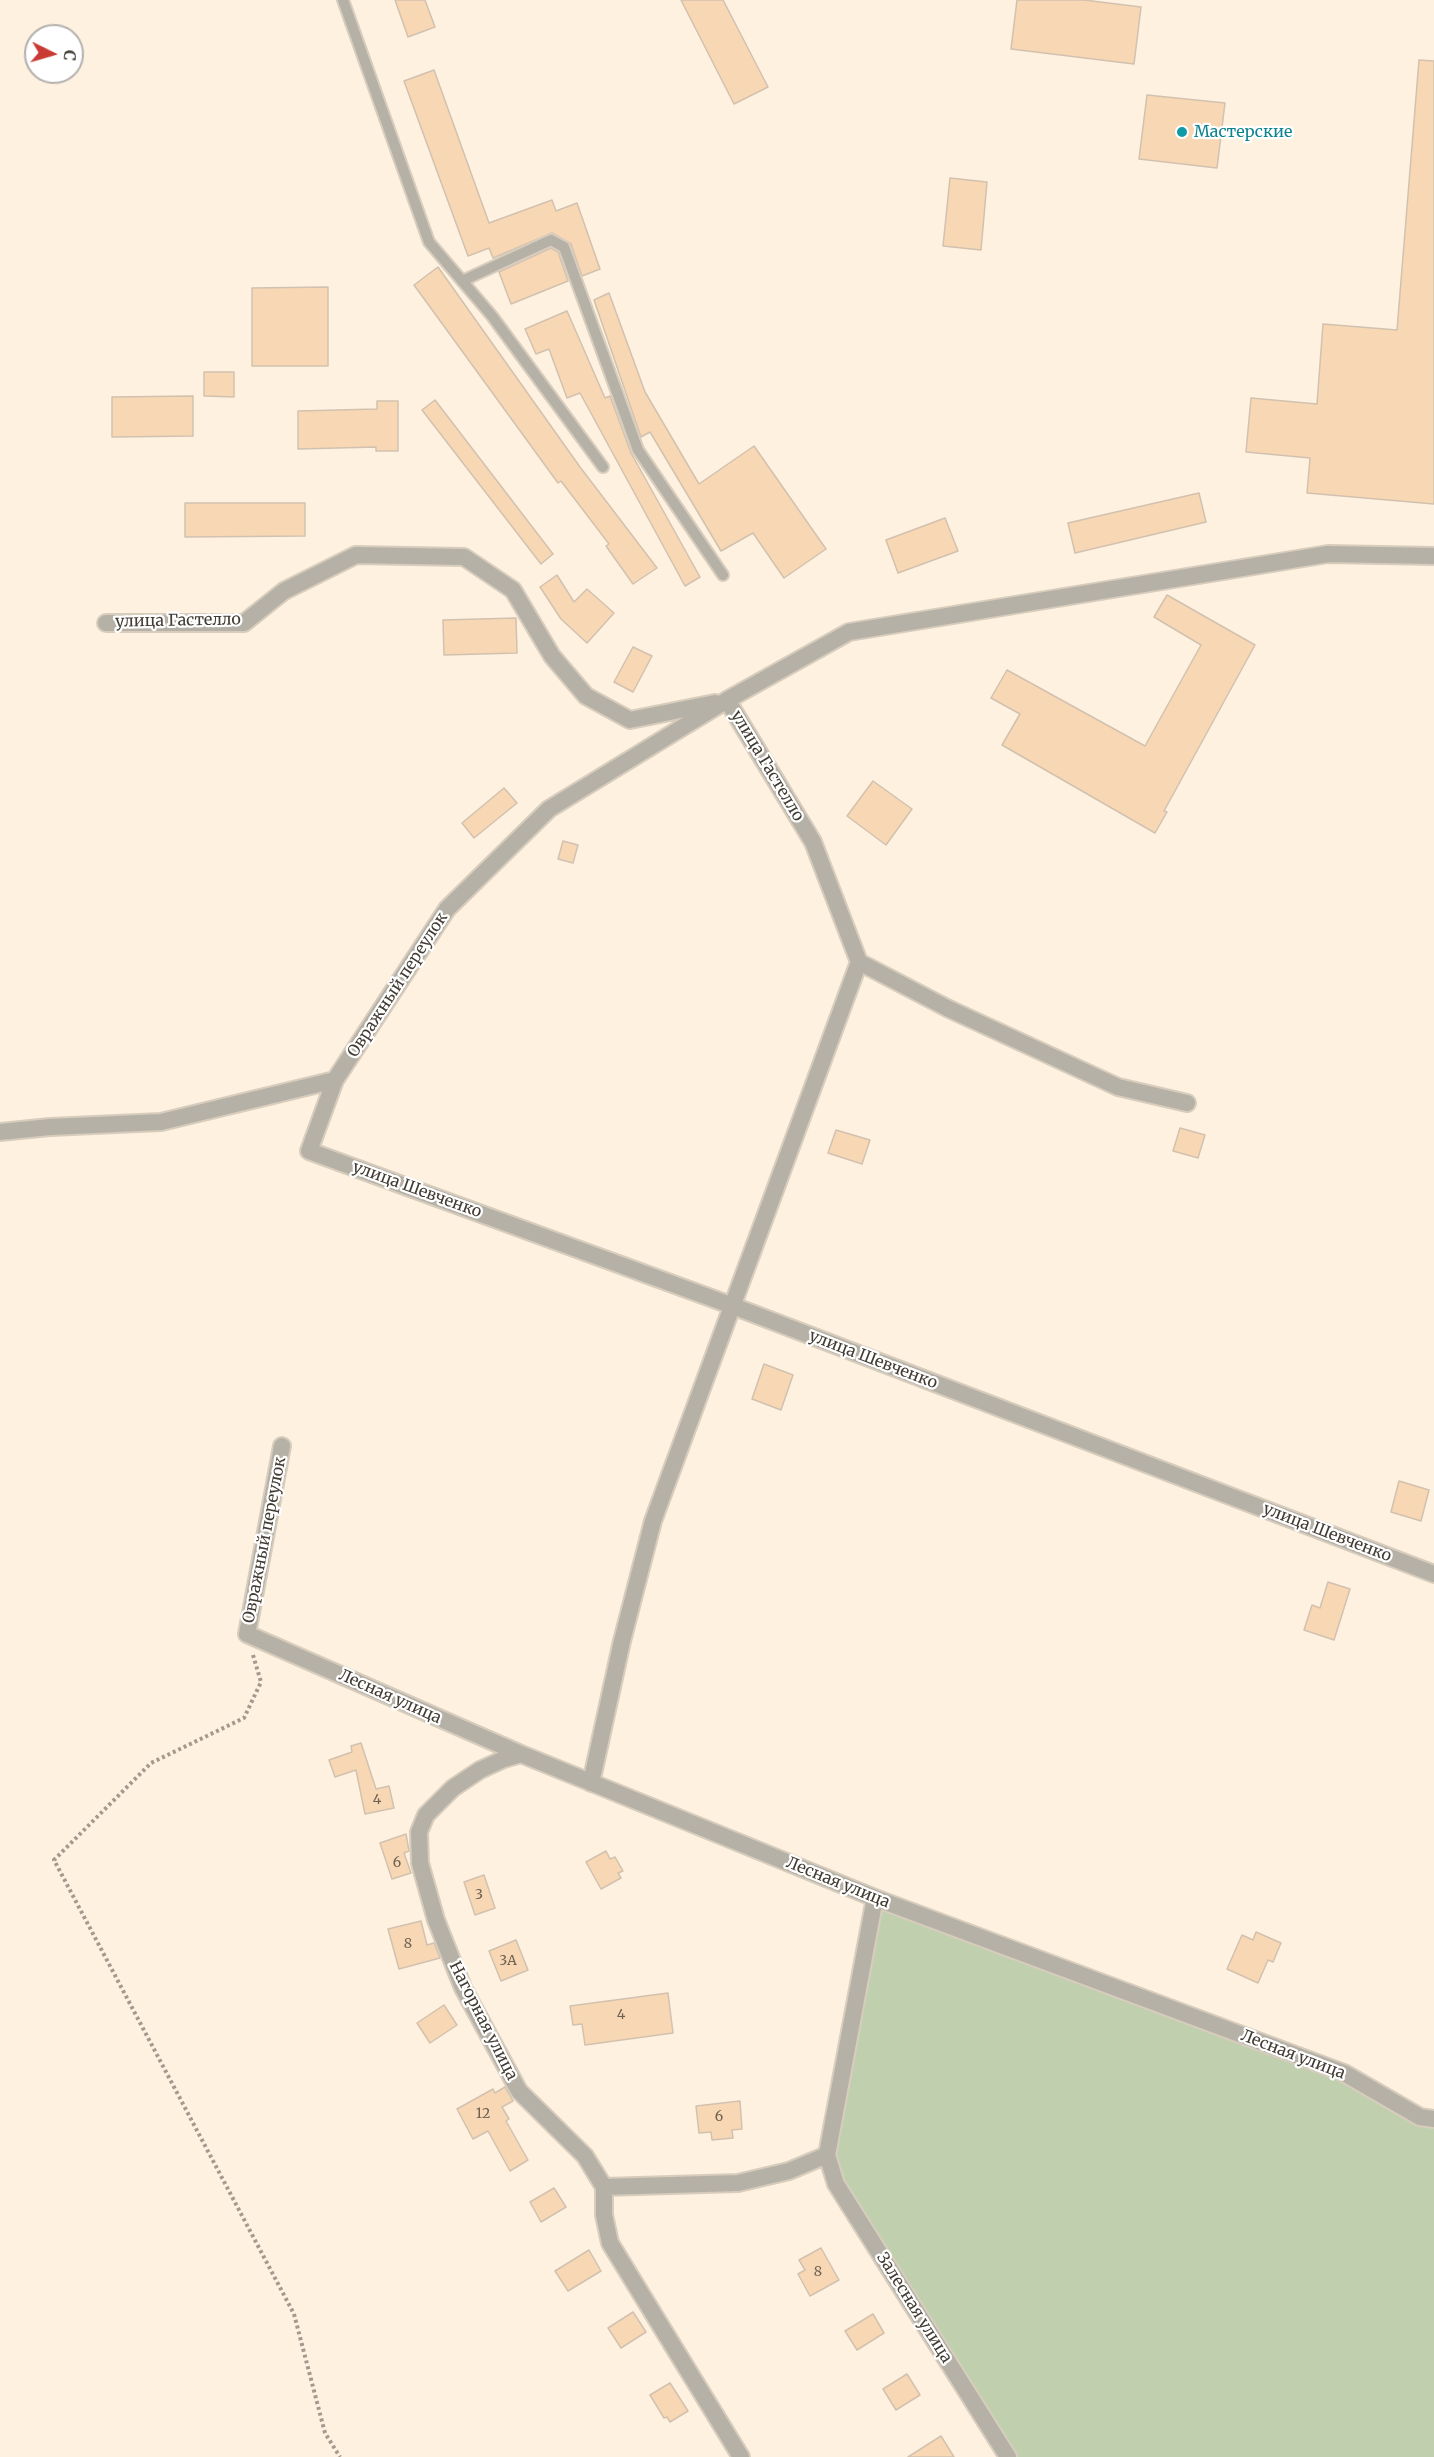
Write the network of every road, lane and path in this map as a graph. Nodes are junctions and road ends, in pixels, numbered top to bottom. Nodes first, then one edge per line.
1 (343, 0) edge
2 (462, 281) junction
3 (603, 467) dead end
4 (1434, 556) edge
5 (723, 575) dead end
6 (106, 623) dead end
7 (727, 700) junction
8 (859, 962) junction
9 (335, 1080) junction
10 (1187, 1103) dead end
11 (0, 1132) edge
12 (309, 1151) joint
13 (733, 1306) junction
14 (282, 1446) dead end
15 (1434, 1574) edge
16 (247, 1634) junction
17 (521, 1754) junction
18 (591, 1783) junction
19 (875, 1898) junction
20 (1434, 2119) edge
21 (827, 2155) junction
22 (604, 2187) junction
23 (340, 2457) edge
24 (741, 2457) edge
25 (1008, 2457) edge

1 - 2 lane
2 - 3 lane
2 - 5 lane
4 - 7 street, Овражный переулок
6 - 7 street, улица Гастелло
7 - 8 street, улица Гастелло
7 - 9 street, Овражный переулок
8 - 10 street
8 - 13 street
9 - 11 street
9 - 12 street, Овражный переулок
12 - 13 street, улица Шевченко
13 - 15 street, улица Шевченко
13 - 18 street
14 - 16 street, Овражный переулок
16 - 17 street, Лесная улица
16 - 23 path
17 - 18 street, Лесная улица
17 - 22 street, Нагорная улица
18 - 19 street, Лесная улица
19 - 20 street, Лесная улица
19 - 21 street, Залесная улица
21 - 22 street
21 - 25 street, Залесная улица
22 - 24 street

